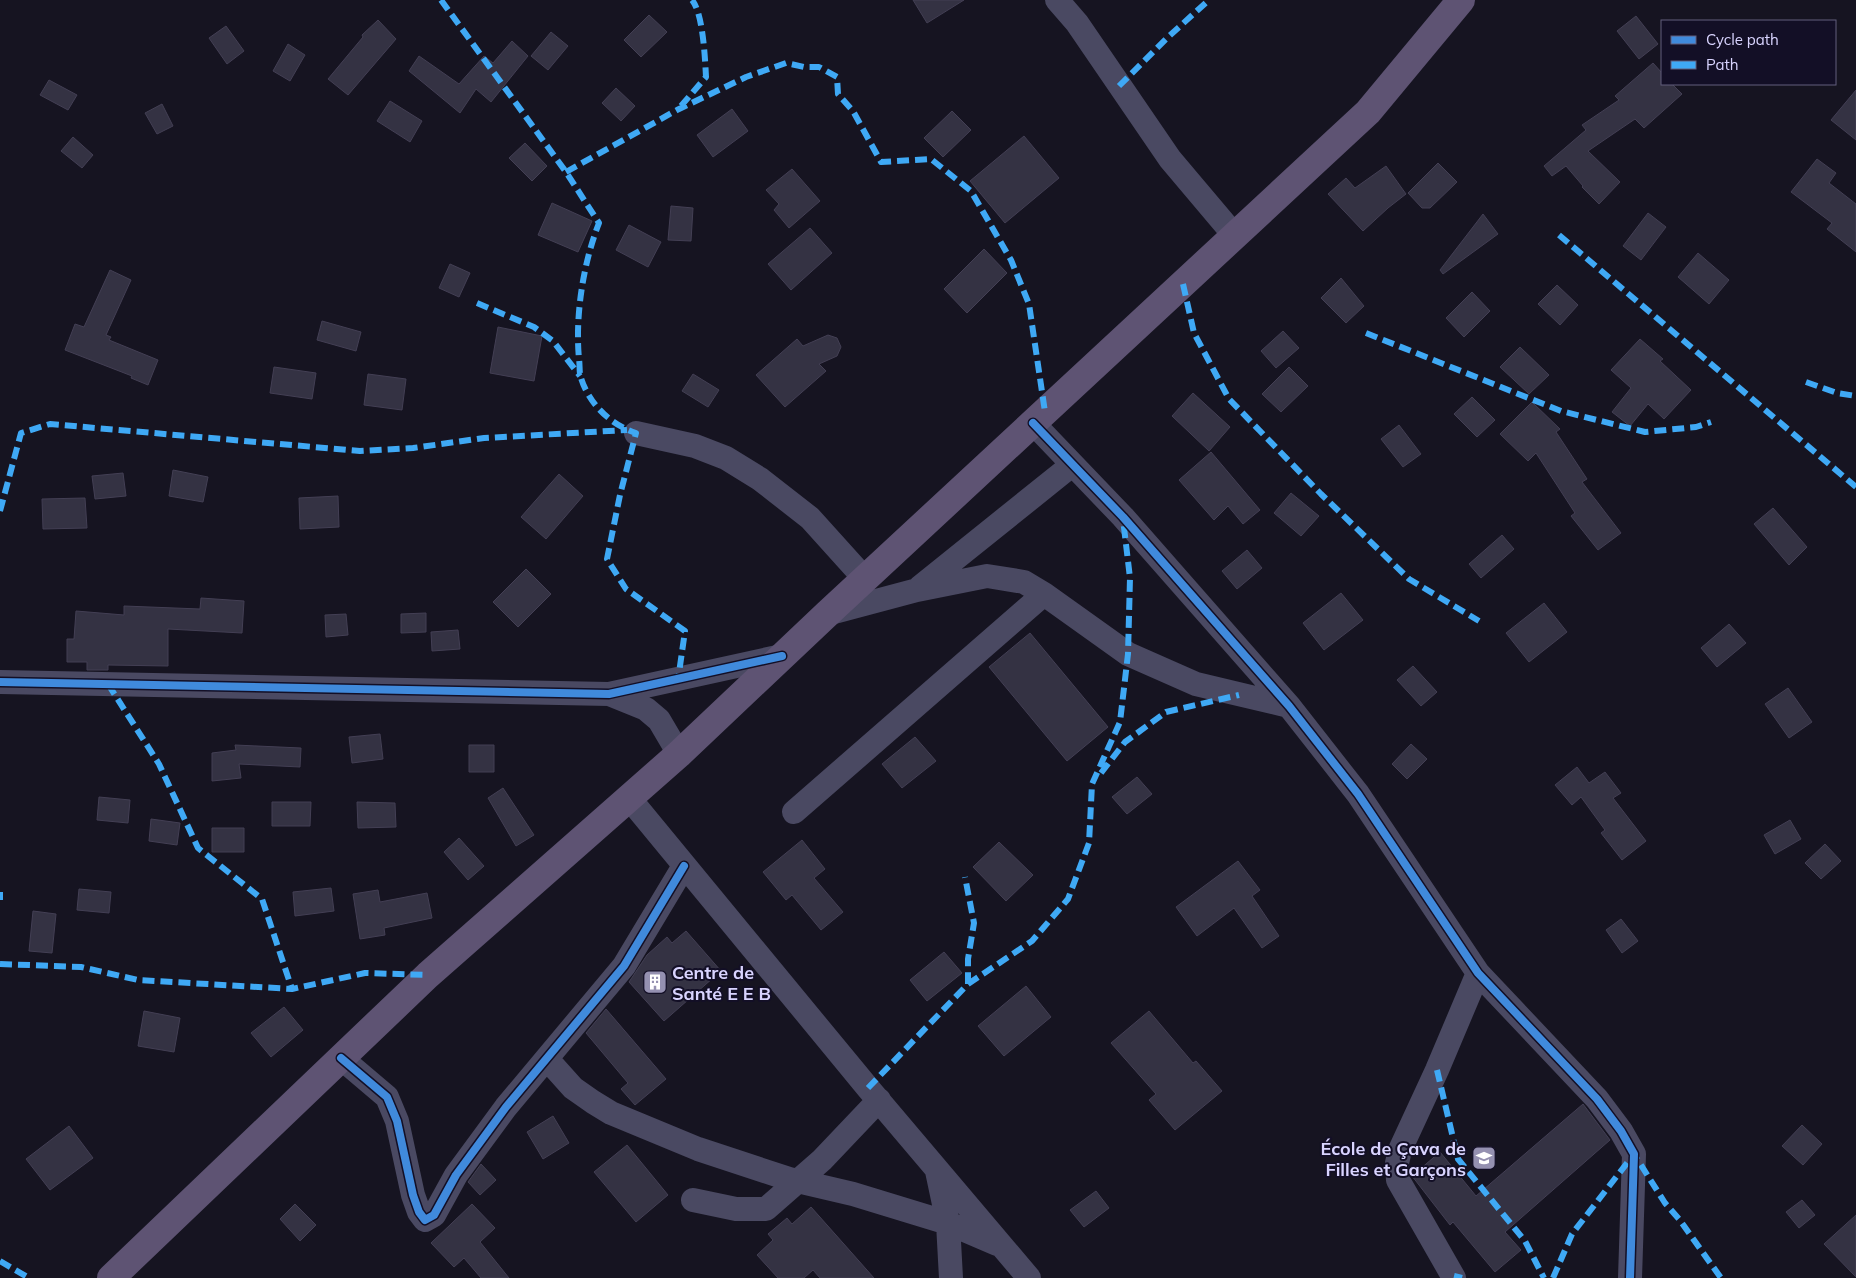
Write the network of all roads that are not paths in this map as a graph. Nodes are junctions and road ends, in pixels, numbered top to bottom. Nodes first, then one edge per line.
1 (1057, 0) edge
2 (1461, 0) edge
3 (1235, 236) junction
4 (1033, 423) junction
5 (636, 433) dead end
6 (1072, 465) junction
7 (865, 579) junction
8 (917, 590) junction
9 (1044, 594) junction
10 (827, 614) junction
11 (782, 656) junction
12 (0, 682) edge
13 (608, 694) junction
14 (1289, 706) junction
15 (679, 754) junction
16 (629, 798) junction
17 (794, 812) dead end
18 (684, 866) junction
19 (1478, 973) junction
20 (342, 1058) junction
21 (547, 1059) junction
22 (878, 1100) junction
23 (936, 1167) junction
24 (798, 1182) junction
25 (693, 1200) dead end
26 (948, 1223) junction
27 (1001, 1246) junction
28 (111, 1278) edge
29 (951, 1278) edge
30 (1029, 1278) edge
31 (1454, 1278) edge
32 (1630, 1278) edge

1 - 3 street
2 - 3 main road
3 - 4 main road
4 - 6 street
4 - 7 main road
5 - 7 street
6 - 8 street
6 - 14 street
7 - 10 main road
8 - 9 street
8 - 10 street
9 - 14 street
9 - 17 street
10 - 11 main road
11 - 13 street
11 - 15 main road
12 - 13 street
13 - 15 street
14 - 19 street
15 - 16 main road
16 - 18 street
16 - 20 main road
18 - 21 street
18 - 22 street
19 - 31 street
19 - 32 street
20 - 21 street
20 - 28 main road
21 - 24 street
22 - 23 street
22 - 24 street
23 - 26 street
23 - 27 street
24 - 25 street
24 - 26 street
26 - 27 street
26 - 29 street
27 - 30 street

